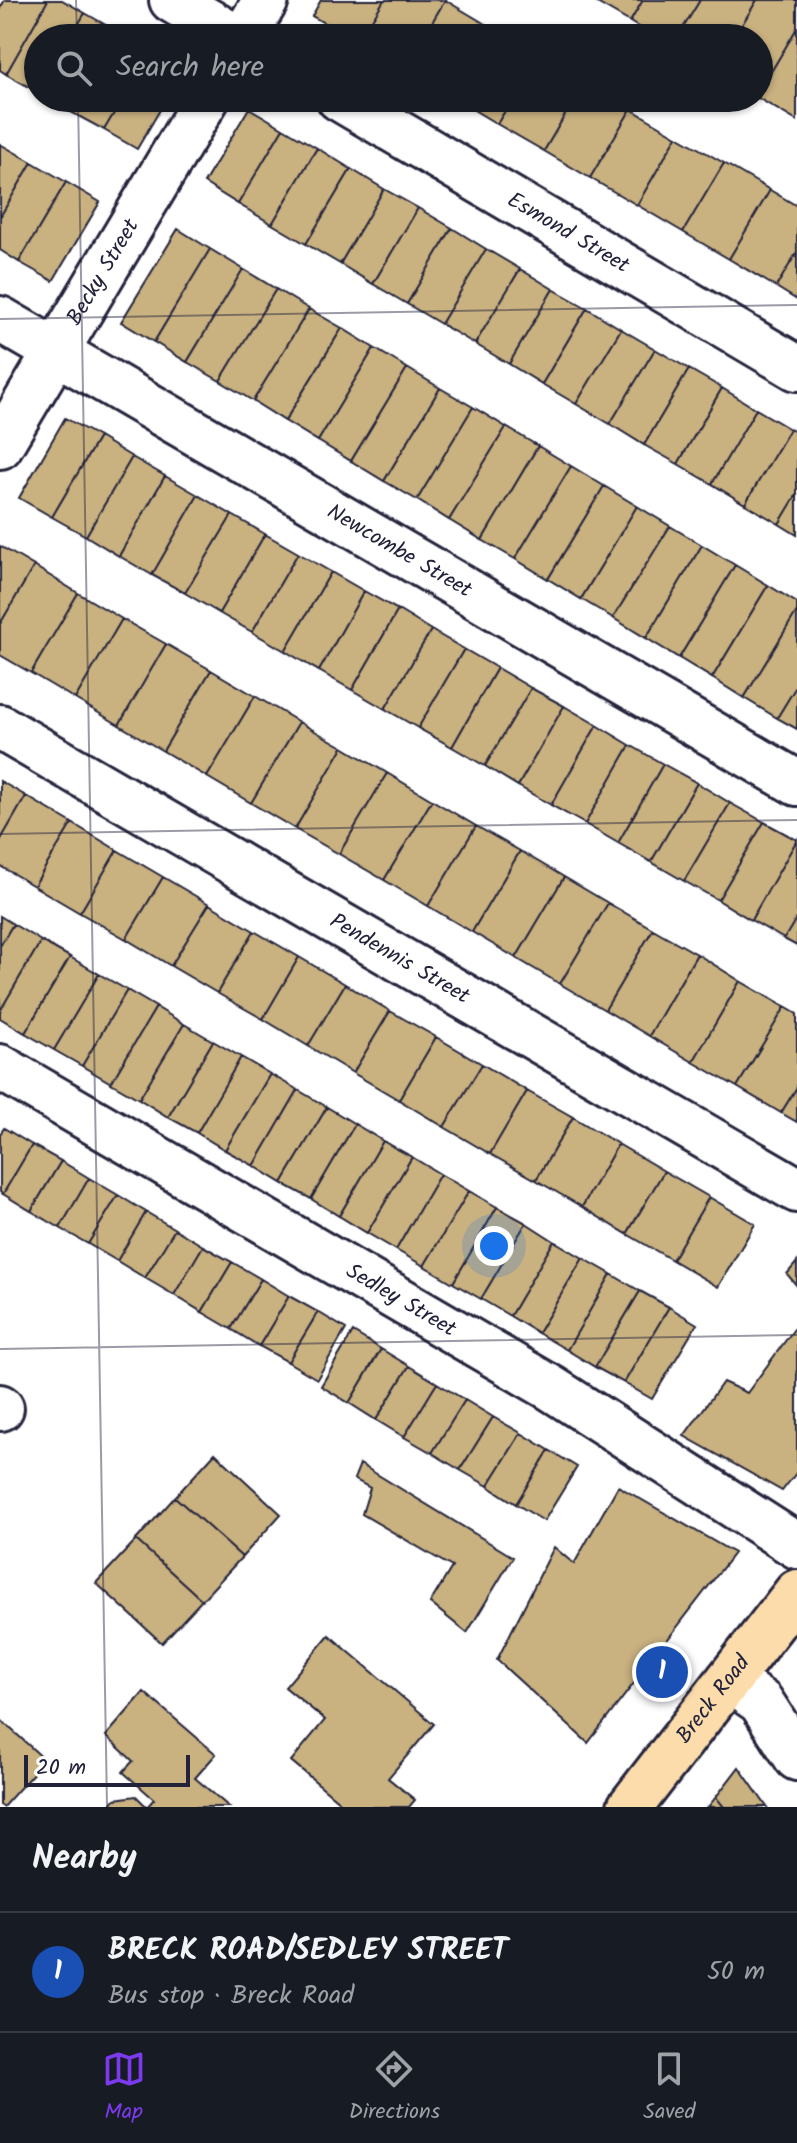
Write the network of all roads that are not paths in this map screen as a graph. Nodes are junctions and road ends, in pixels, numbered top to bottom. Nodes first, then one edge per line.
1 (172, 0) edge
2 (266, 0) edge
3 (213, 24) edge
4 (251, 24) edge
5 (199, 112) edge
6 (363, 112) edge
7 (0, 319) edge
8 (55, 351) junction
9 (797, 368) edge
10 (0, 446) edge
11 (0, 727) edge
12 (797, 783) edge
13 (0, 1067) edge
14 (797, 1190) edge
15 (797, 1546) edge
16 (797, 1592) edge
17 (729, 1680) junction
18 (797, 1758) edge
19 (630, 1807) edge

1 - 3 street
2 - 4 street
5 - 8 street, Becky Street
6 - 9 street, Esmond Street
7 - 8 street, Newcombe Street
8 - 10 street, Becky Street
8 - 12 street, Newcombe Street
11 - 14 street, Pendennis Street
13 - 15 street, Sedley Street
16 - 17 main road, Breck Road
17 - 18 street
17 - 19 main road, Breck Road

